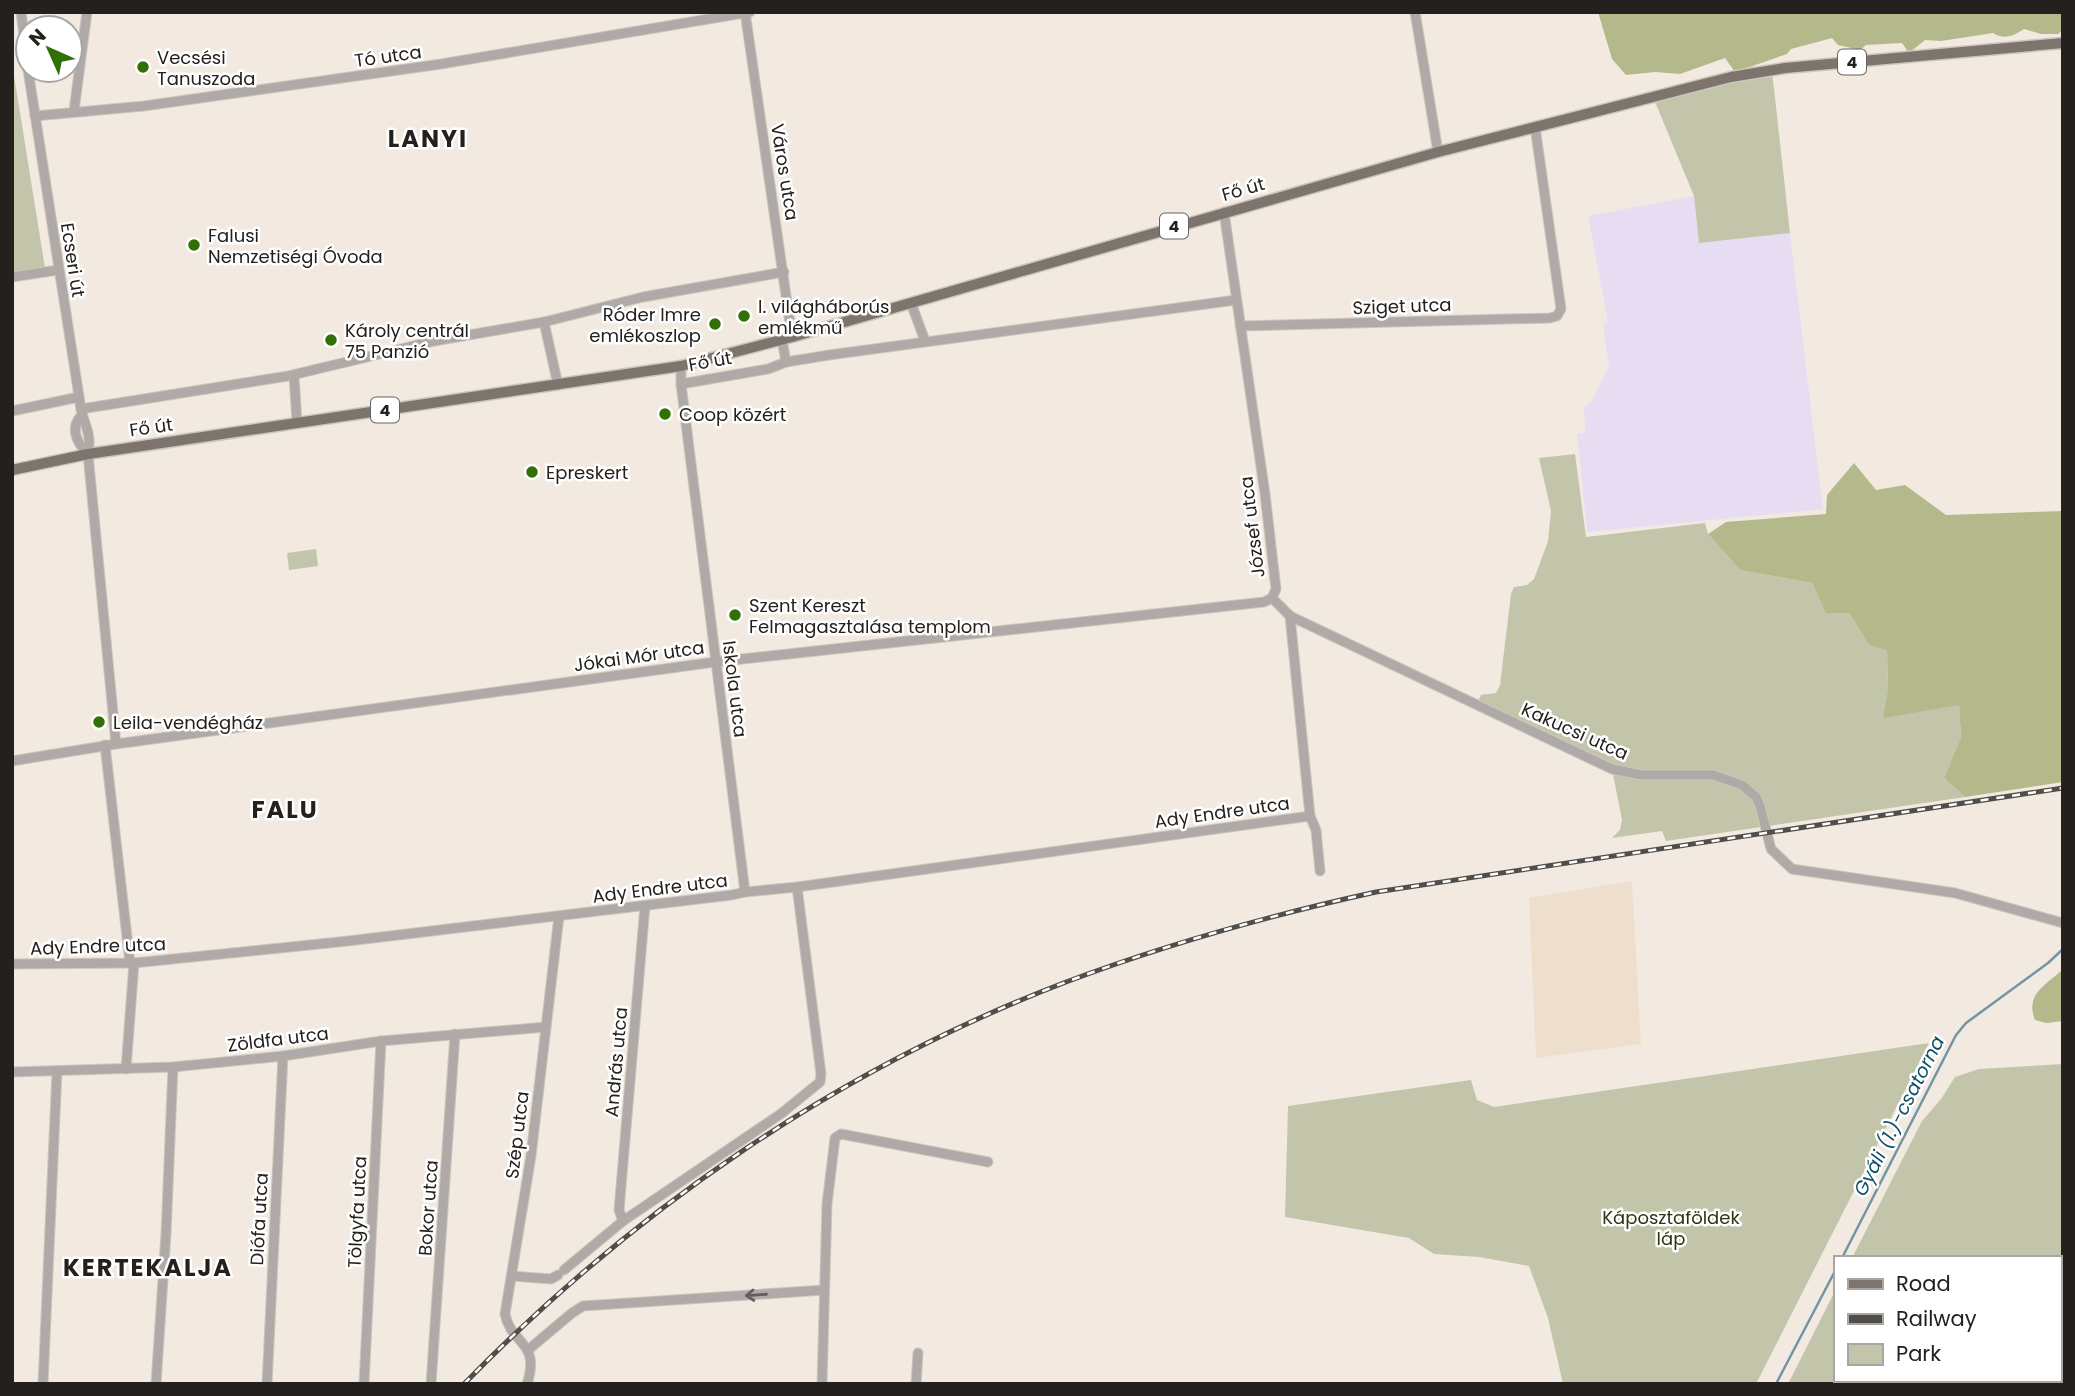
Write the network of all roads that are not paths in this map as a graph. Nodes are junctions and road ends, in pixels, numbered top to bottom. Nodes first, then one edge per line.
1 (87, 12) edge
2 (1415, 12) edge
3 (746, 13) edge
4 (2063, 43) edge
5 (30, 84) edge
6 (74, 111) junction
7 (35, 116) junction
8 (1535, 127) junction
9 (1438, 152) junction
10 (1224, 212) junction
11 (58, 270) junction
12 (784, 271) junction
13 (12, 277) edge
14 (1236, 300) junction
15 (911, 303) junction
16 (544, 322) junction
17 (1240, 326) junction
18 (787, 339) junction
19 (925, 341) junction
20 (786, 362) junction
21 (681, 366) junction
22 (293, 375) junction
23 (681, 384) junction
24 (558, 385) junction
25 (79, 397) junction
26 (12, 411) edge
27 (82, 412) junction
28 (297, 423) junction
29 (88, 454) junction
30 (12, 470) edge
31 (1272, 598) junction
32 (1290, 615) junction
33 (715, 662) junction
34 (116, 744) junction
35 (105, 746) junction
36 (12, 761) edge
37 (1310, 816) junction
38 (1320, 872) dead end
39 (797, 887) junction
40 (745, 892) junction
41 (645, 906) junction
42 (559, 916) junction
43 (2063, 923) edge
44 (132, 963) junction
45 (12, 964) edge
46 (546, 1027) junction
47 (455, 1034) junction
48 (381, 1041) junction
49 (283, 1056) junction
50 (173, 1067) junction
51 (126, 1069) junction
52 (57, 1071) junction
53 (12, 1072) edge
54 (988, 1162) dead end
55 (623, 1222) junction
56 (513, 1276) junction
57 (824, 1290) junction
58 (528, 1350) junction
59 (918, 1353) dead end
60 (43, 1384) edge
61 (156, 1384) edge
62 (267, 1384) edge
63 (363, 1384) edge
64 (431, 1384) edge
65 (527, 1384) edge
66 (822, 1384) edge
67 (916, 1384) edge

1 - 6 street
2 - 9 street
3 - 6 street, Tó utca
3 - 12 street, Város utca
4 - 8 main road, Fő út / 4
5 - 7 street, Ecseri út
6 - 7 street, Tó utca
7 - 11 street, Ecseri út
8 - 9 main road, Fő út / 4
8 - 17 street, Sziget utca
9 - 10 main road, Fő út / 4
10 - 14 street, József utca
10 - 15 main road, Fő út / 4
11 - 13 street
11 - 25 street, Ecseri út
12 - 16 street, Fő út
12 - 18 street, Város utca
14 - 17 street, József utca
14 - 19 street, Fő út
15 - 18 main road, Fő út / 4
15 - 19 street
16 - 22 street, Fő út
16 - 24 street
17 - 31 street, József utca
18 - 20 street
18 - 21 main road, Fő út / 4
19 - 20 street, Fő út
20 - 23 street, Fő út
21 - 23 street, Iskola utca
21 - 24 main road, Fő út / 4
22 - 27 street, Fő út
22 - 28 street
23 - 33 street, Iskola utca
24 - 28 main road, Fő út / 4
25 - 26 street
25 - 27 street, Ecseri út
27 - 29 street, Ecseri út
28 - 29 main road, Fő út / 4
29 - 30 main road, Fő út / 4
29 - 34 street
31 - 32 street, József utca
31 - 33 street, Jókai Mór utca
32 - 37 street
32 - 43 street, Kakucsi utca
33 - 34 street, Jókai Mór utca
33 - 40 street, Iskola utca
34 - 35 street, Jókai Mór utca
35 - 36 street, Jókai Mór utca
35 - 44 street
37 - 38 street
37 - 39 street, Ady Endre utca
39 - 40 street, Ady Endre utca
39 - 55 street
40 - 41 street, Ady Endre utca
41 - 42 street, Ady Endre utca
41 - 55 street, András utca
42 - 44 street, Ady Endre utca
42 - 46 street, Szép utca
44 - 45 street, Ady Endre utca
44 - 51 street
46 - 47 street, Zöldfa utca
46 - 56 street, Szép utca
47 - 48 street, Zöldfa utca
47 - 64 street, Bokor utca
48 - 49 street, Zöldfa utca
48 - 63 street, Tölgyfa utca
49 - 50 street, Zöldfa utca
49 - 62 street, Diófa utca
50 - 51 street, Zöldfa utca
50 - 61 street
51 - 52 street, Zöldfa utca
52 - 53 street, Zöldfa utca
52 - 60 street
54 - 57 street
55 - 56 street
56 - 58 street, Szép utca
57 -> 58 street
57 - 66 street
58 - 65 street
59 - 67 street

